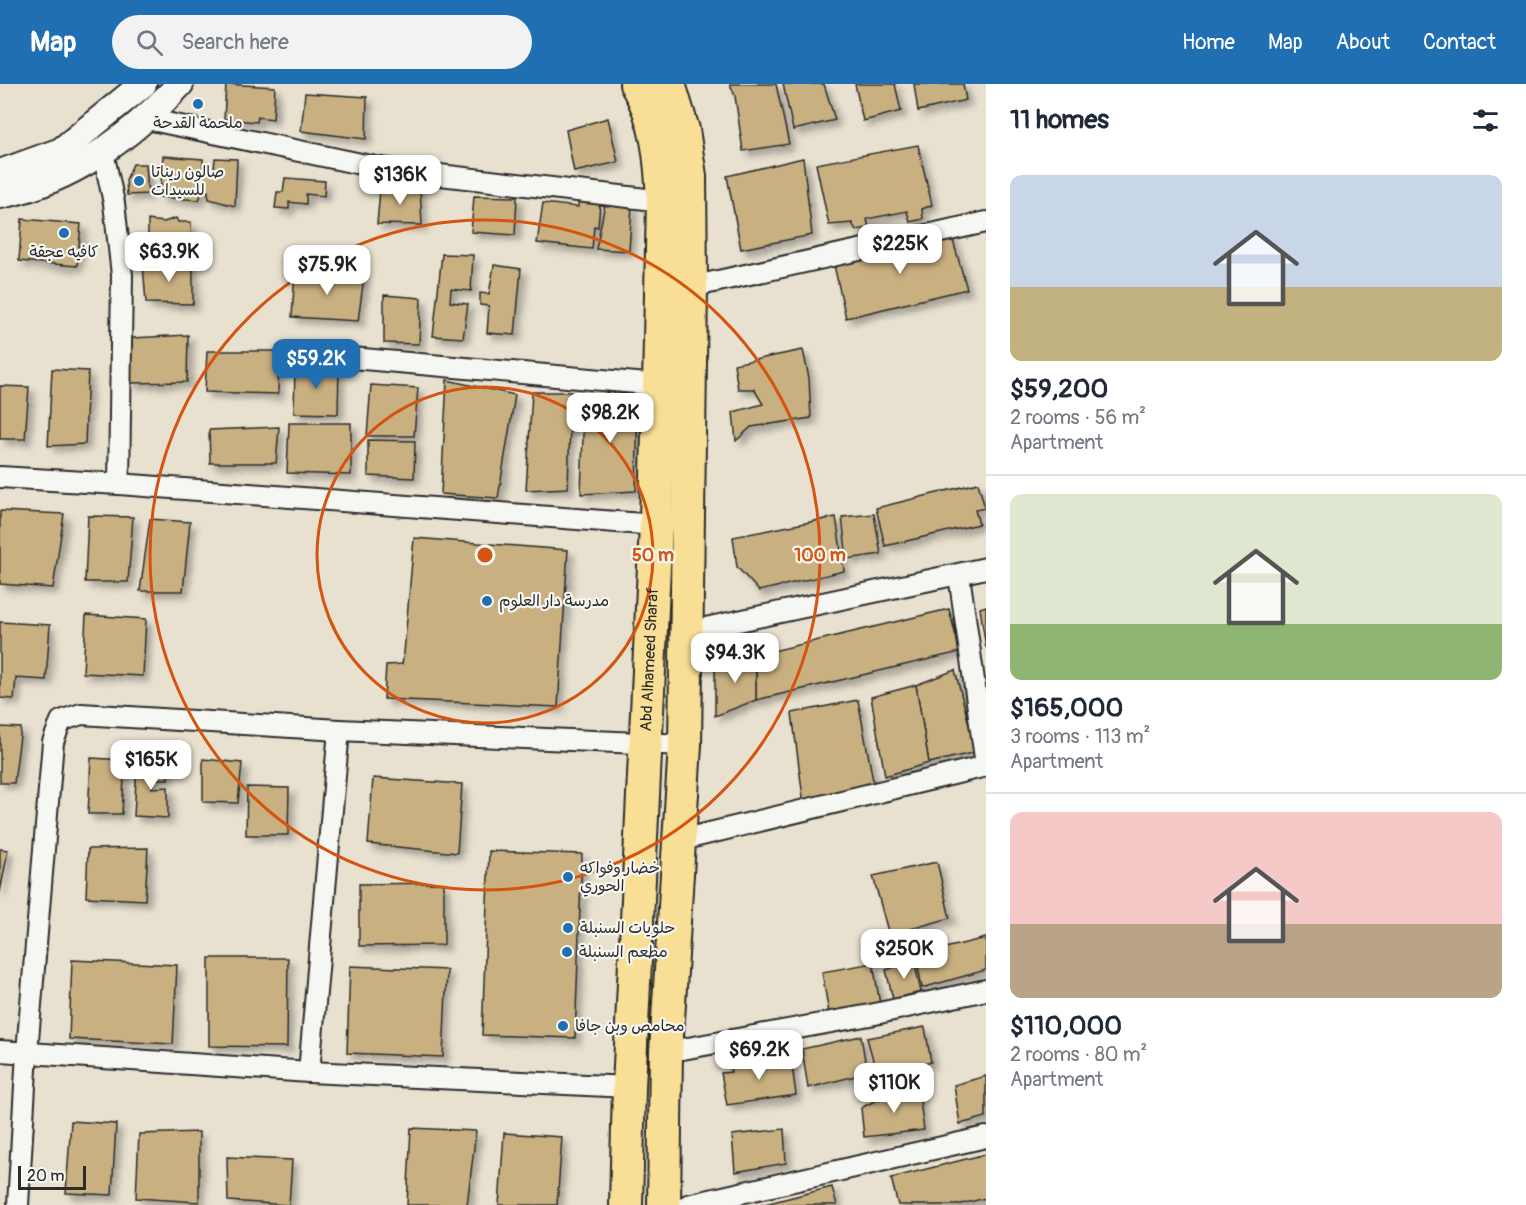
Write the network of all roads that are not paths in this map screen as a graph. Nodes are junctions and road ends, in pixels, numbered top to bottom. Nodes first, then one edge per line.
1 (143, 84) edge
2 (180, 84) edge
3 (636, 84) edge
4 (669, 84) edge
5 (147, 119) junction
6 (103, 152) junction
7 (0, 173) edge
8 (0, 195) edge
9 (663, 201) junction
10 (986, 222) edge
11 (691, 288) junction
12 (306, 354) dead end
13 (659, 385) junction
14 (0, 477) edge
15 (119, 483) junction
16 (656, 525) junction
17 (986, 568) edge
18 (959, 575) junction
19 (687, 632) junction
20 (339, 730) junction
21 (645, 743) junction
22 (685, 745) junction
23 (986, 765) edge
24 (681, 840) junction
25 (986, 990) edge
26 (0, 1051) edge
27 (27, 1052) junction
28 (666, 1052) junction
29 (309, 1072) junction
30 (628, 1087) junction
31 (986, 1137) edge
32 (18, 1205) edge
33 (626, 1205) edge
34 (664, 1205) edge
35 (688, 1205) edge

1 - 7 street
2 - 5 street
3 - 9 main road, Abd Alhameed Sharaf
4 - 11 main road
5 - 6 street
5 - 9 street
6 - 8 street
6 - 15 street
9 - 13 main road, Abd Alhameed Sharaf
10 - 11 street
11 - 19 main road
12 - 13 street
13 - 16 main road, Abd Alhameed Sharaf
14 - 15 street
15 - 16 street
16 - 21 main road, Abd Alhameed Sharaf
17 - 18 street
18 - 19 street
18 - 23 street
19 - 22 main road
20 - 21 street
20 - 27 street
20 - 29 street
21 - 22 street
21 - 30 main road, Abd Alhameed Sharaf
22 - 24 main road
23 - 24 street
24 - 28 main road
25 - 28 street
26 - 27 street
27 - 29 street
27 - 32 street
28 - 34 main road
29 - 30 street
30 - 33 main road, Abd Alhameed Sharaf
31 - 35 street

